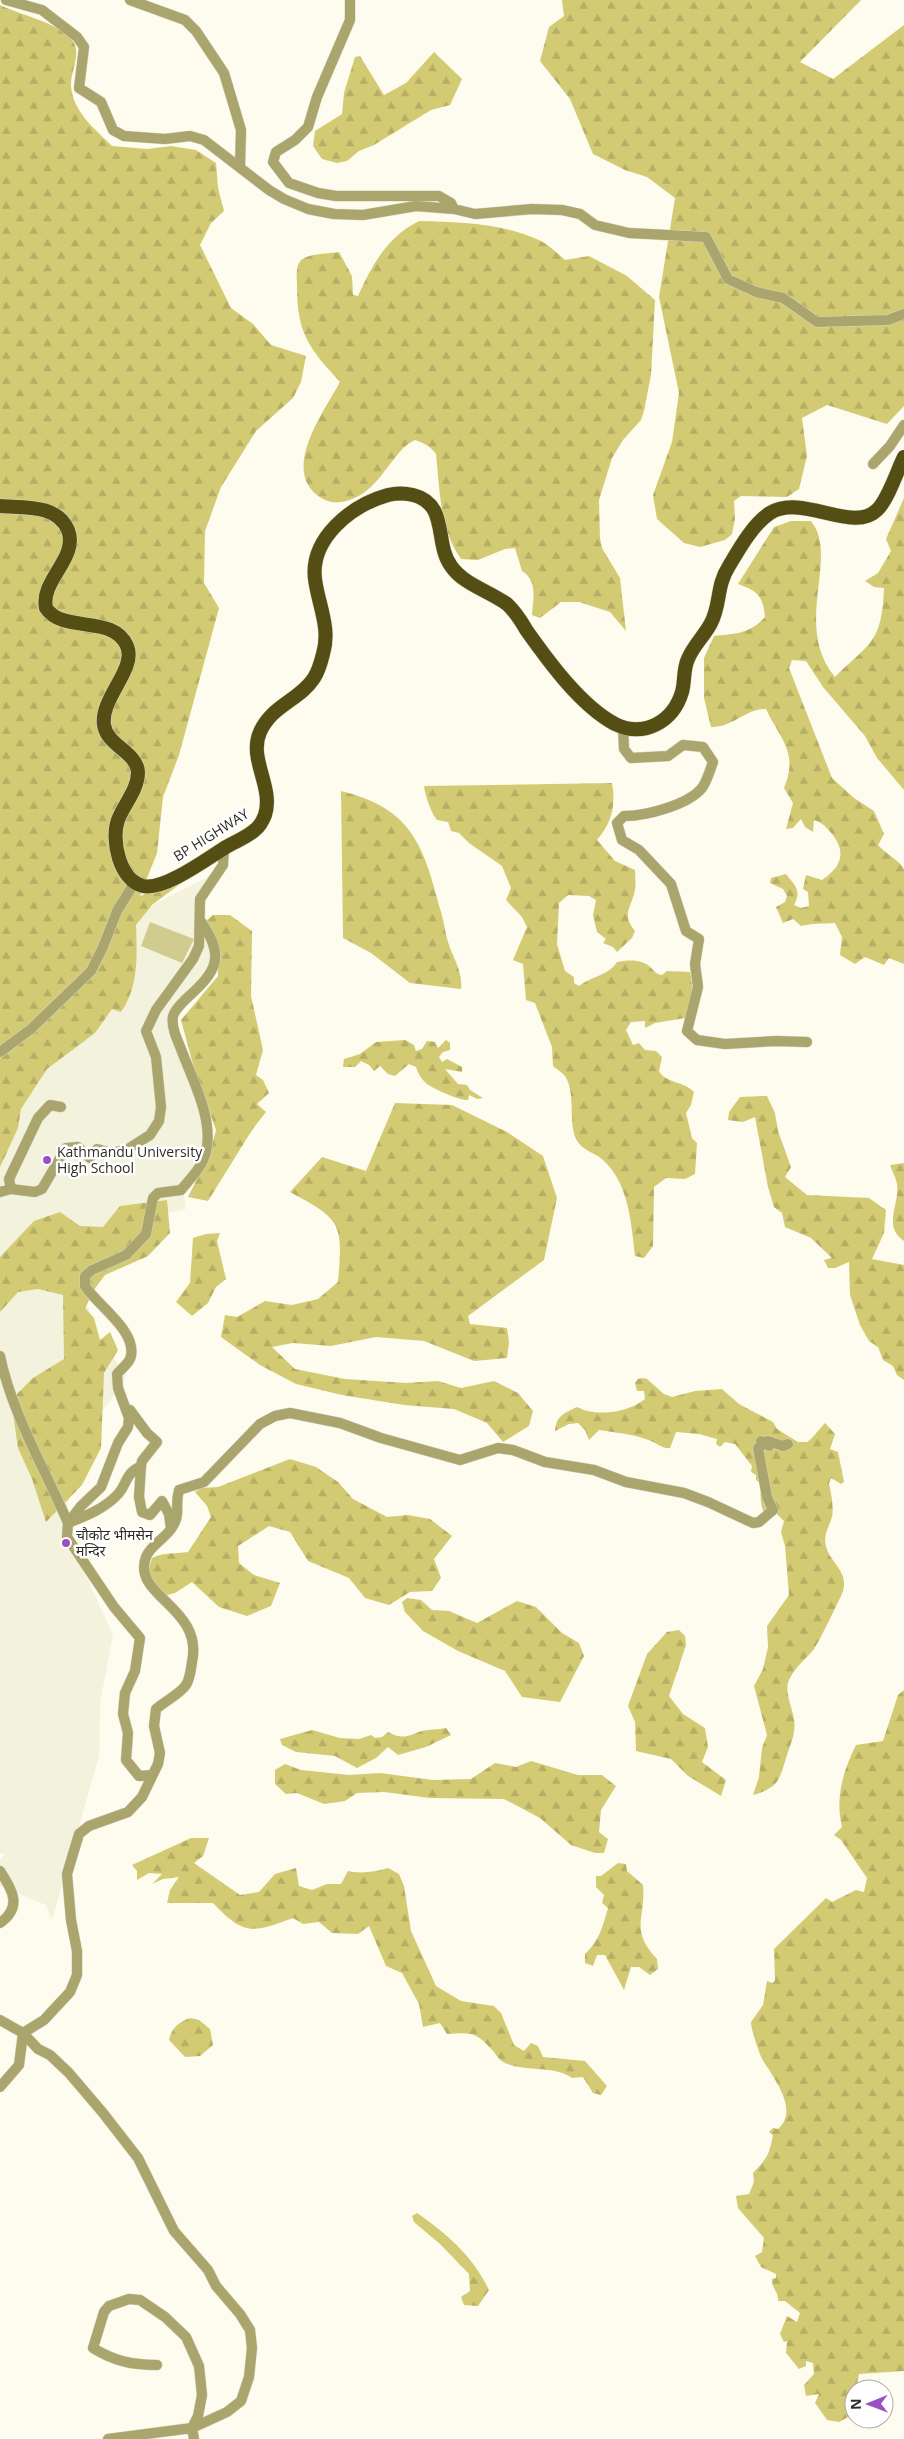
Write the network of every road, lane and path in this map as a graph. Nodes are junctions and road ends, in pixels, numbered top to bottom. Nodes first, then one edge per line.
1 (6, 0) edge
2 (130, 0) edge
3 (350, 0) edge
4 (240, 166) junction
5 (454, 209) junction
6 (904, 314) edge
7 (904, 424) edge
8 (904, 457) edge
9 (873, 464) dead end
10 (0, 506) edge
11 (623, 726) junction
12 (224, 848) junction
13 (135, 882) junction
14 (200, 920) junction
15 (807, 1042) dead end
16 (0, 1052) edge
17 (61, 1107) dead end
18 (97, 1149) dead end
19 (90, 1158) dead end
20 (11, 1188) junction
21 (0, 1192) edge
22 (0, 1356) edge
23 (120, 1396) junction
24 (788, 1444) dead end
25 (141, 1466) junction
26 (68, 1523) junction
27 (171, 1529) junction
28 (152, 1776) junction
29 (0, 1871) edge
30 (0, 1923) edge
31 (0, 2020) edge
32 (23, 2033) junction
33 (0, 2088) edge
34 (157, 2365) dead end
35 (192, 2428) junction
36 (108, 2439) edge
37 (194, 2439) edge

1 - 4 street
2 - 4 street
3 - 5 street
4 - 5 street
5 - 6 street
7 - 9 street
8 - 11 highway, BP HIGHWAY
10 - 13 highway
11 - 12 highway, BP HIGHWAY
11 - 15 street
12 - 13 highway, BP HIGHWAY
12 - 14 street
13 - 16 street
14 - 18 street
14 - 23 street
17 - 20 street
19 - 20 street
20 - 21 street
22 - 26 street
23 - 25 street
23 - 26 street
24 - 27 street
25 - 26 street
25 - 27 street
26 - 28 street
27 - 28 street
28 - 32 street
29 - 30 street
31 - 32 street
32 - 33 street
32 - 35 street
34 - 35 street
35 - 36 street
35 - 37 street

